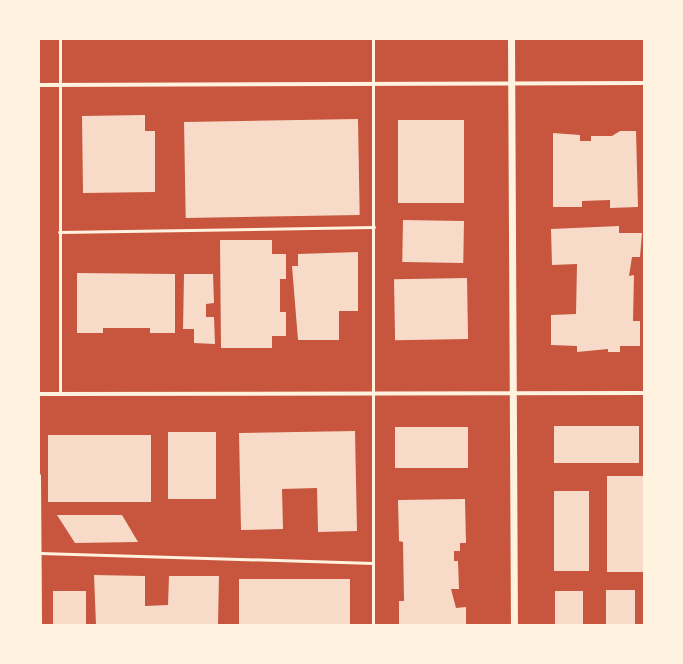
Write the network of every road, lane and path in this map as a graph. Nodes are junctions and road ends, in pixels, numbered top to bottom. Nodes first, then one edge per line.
1 (60, 39) edge
2 (372, 39) edge
3 (511, 39) edge
4 (512, 83) junction
5 (644, 83) edge
6 (372, 84) junction
7 (39, 85) edge
8 (61, 85) junction
9 (374, 227) junction
10 (59, 232) junction
11 (374, 392) junction
12 (60, 393) junction
13 (514, 393) junction
14 (644, 393) edge
15 (39, 394) edge
16 (39, 475) edge
17 (40, 553) edge
18 (373, 563) junction
19 (40, 625) edge
20 (374, 625) edge
21 (514, 625) edge

1 - 8 lane
2 - 6 lane
3 - 4 street
4 - 5 street
4 - 6 street
4 - 13 street
6 - 8 street
6 - 9 lane
7 - 8 street
8 - 10 lane
9 - 10 lane
9 - 11 lane
10 - 12 lane
11 - 12 street
11 - 13 street
11 - 18 lane
12 - 15 street
13 - 14 street
13 - 21 street
16 - 17 lane
17 - 18 lane
17 - 19 lane
18 - 20 lane

